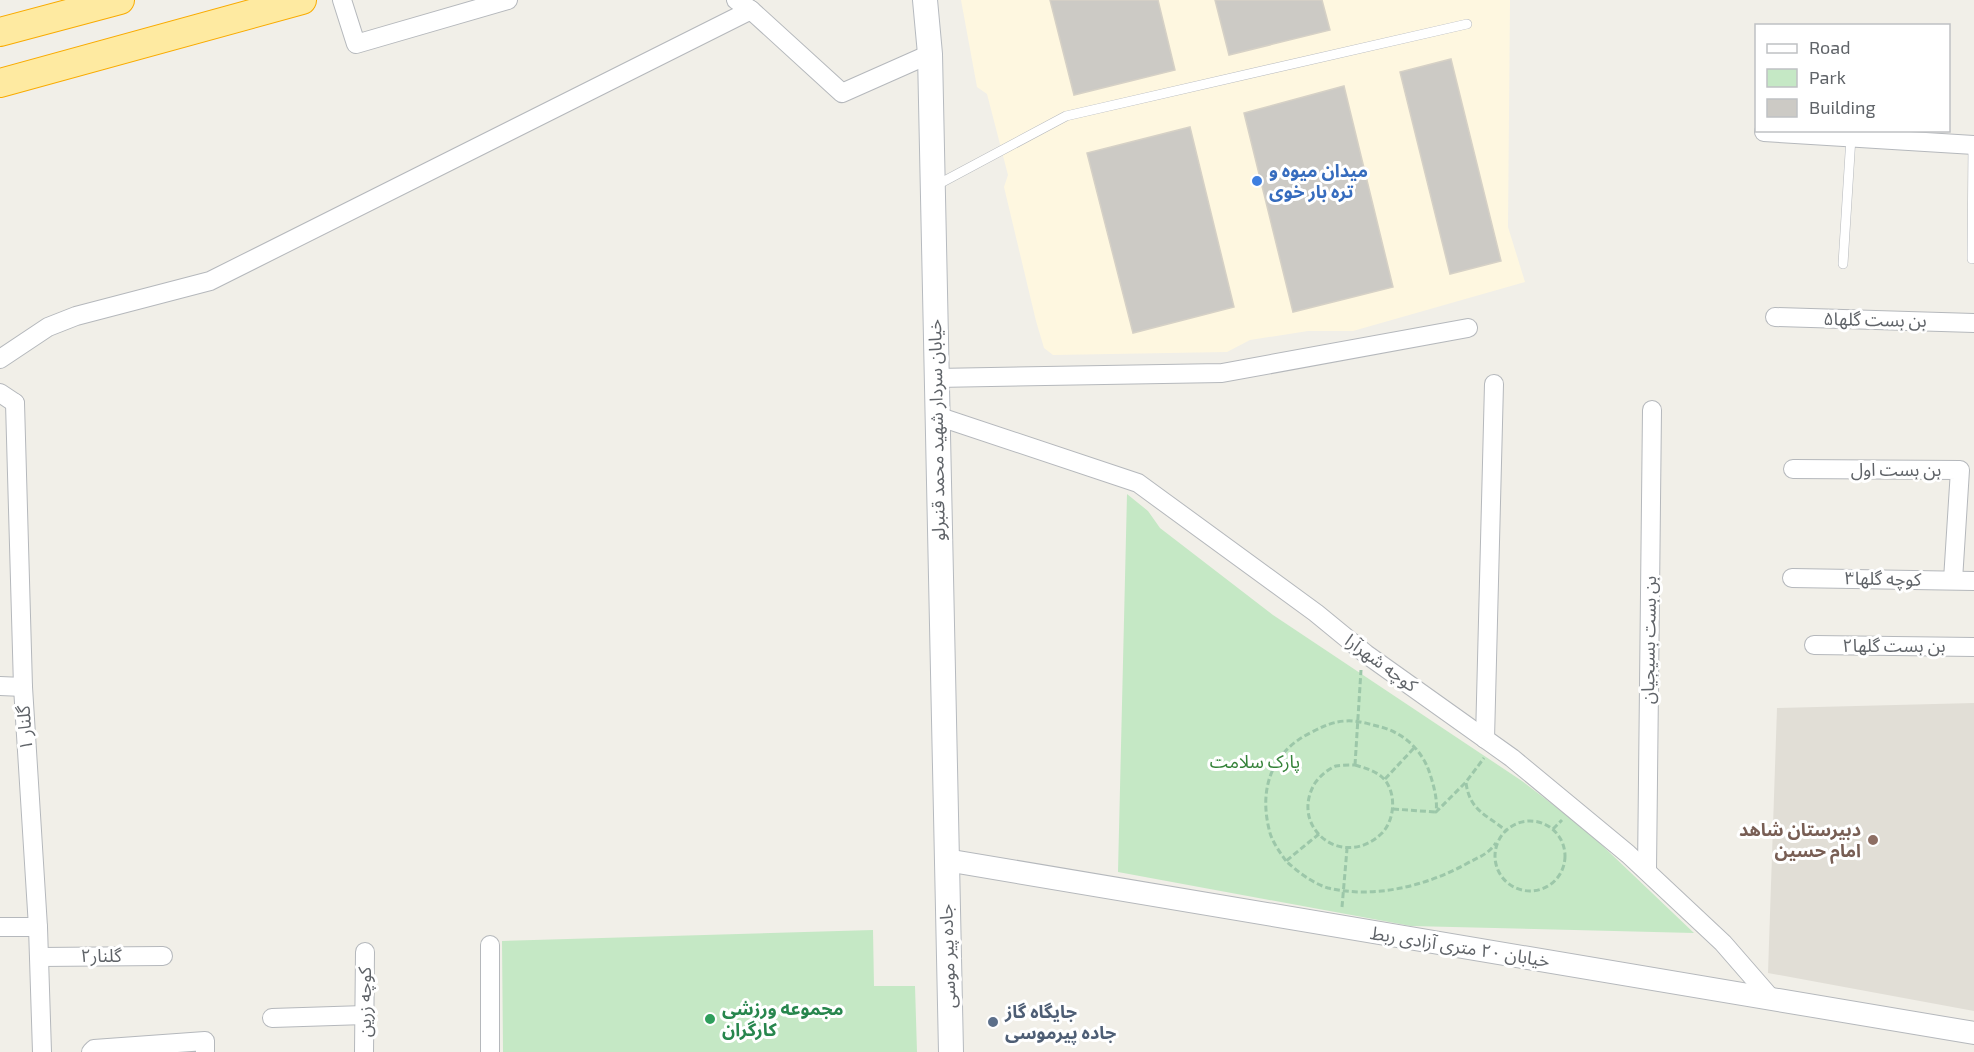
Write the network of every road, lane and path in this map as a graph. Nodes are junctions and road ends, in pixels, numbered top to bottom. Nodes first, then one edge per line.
1 (120, 0) edge
2 (302, 0) edge
3 (342, 0) edge
4 (508, 0) edge
5 (925, 0) edge
6 (743, 5) edge
7 (1467, 24) dead end
8 (0, 32) edge
9 (930, 54) junction
10 (0, 83) edge
11 (1764, 132) dead end
12 (1851, 137) junction
13 (1973, 145) edge
14 (933, 187) junction
15 (1972, 259) dead end
16 (1844, 264) dead end
17 (1776, 317) dead end
18 (1974, 323) edge
19 (1468, 328) dead end
20 (0, 359) edge
21 (936, 378) junction
22 (1494, 384) dead end
23 (0, 393) edge
24 (15, 403) junction
25 (1652, 410) dead end
26 (0, 414) edge
27 (937, 416) junction
28 (1793, 469) dead end
29 (1792, 578) dead end
30 (1953, 580) junction
31 (1974, 580) edge
32 (1814, 645) dead end
33 (1974, 647) edge
34 (1362, 650) junction
35 (0, 686) edge
36 (23, 687) junction
37 (1357, 722) junction
38 (1490, 742) junction
39 (1415, 747) junction
40 (1355, 765) junction
41 (1385, 779) junction
42 (1466, 782) junction
43 (1393, 809) junction
44 (1436, 812) junction
45 (1505, 830) junction
46 (1319, 834) junction
47 (1496, 843) junction
48 (1347, 849) junction
49 (946, 860) junction
50 (1286, 861) junction
51 (1647, 871) junction
52 (1344, 890) junction
53 (0, 927) edge
54 (38, 927) junction
55 (1341, 927) junction
56 (490, 945) dead end
57 (365, 952) dead end
58 (163, 956) dead end
59 (39, 957) junction
60 (1770, 998) junction
61 (365, 1015) junction
62 (272, 1018) dead end
63 (1974, 1033) edge
64 (42, 1052) edge
65 (91, 1052) edge
66 (205, 1052) edge
67 (364, 1052) edge
68 (490, 1052) edge
69 (951, 1052) edge

1 - 8 highway
2 - 10 highway
3 - 4 street
5 - 9 main road, خیابان سردار شهید محمد قنبرلو
6 - 9 street
6 - 20 street
7 - 14 lane
9 - 14 main road, خیابان سردار شهید محمد قنبرلو
11 - 12 street
12 - 13 street
12 - 16 lane
13 - 15 lane
14 - 21 main road, خیابان سردار شهید محمد قنبرلو
17 - 18 street, بن بست گلها۵
19 - 21 street
21 - 27 main road, خیابان سردار شهید محمد قنبرلو
22 - 38 street
23 - 24 street
24 - 26 street
24 - 36 street, ۱ گلنار
25 - 51 street, بن بست بسیجیان
27 - 34 street, کوچه شهرآرا
27 - 49 main road, خیابان سردار شهید محمد قنبرلو
28 - 30 street, بن بست اول
29 - 30 street, کوچه گلها۳
30 - 31 street, کوچه گلها۳
32 - 33 street, بن بست گلها۲
34 - 37 path
34 - 38 street, کوچه شهرآرا
35 - 36 street
36 - 54 street, ۱ گلنار
37 - 39 path
37 - 40 path
37 - 50 path
38 - 42 path
38 - 51 street, کوچه شهرآرا
39 - 41 path
39 - 44 path
40 - 41 path
40 - 46 path
41 - 43 path
42 - 44 path
42 - 45 path
43 - 44 path
43 - 48 path
45 - 47 path
45 - 47 path
46 - 48 path
46 - 50 path
47 - 52 path
48 - 52 path
49 - 55 street, خیابان ۲۰ متری آزادی ربط
49 - 69 main road, جاده پیر موسی
50 - 52 path
51 - 60 street, کوچه شهرآرا
52 - 55 path
53 - 54 street
54 - 59 street, ۱ گلنار
55 - 60 street, خیابان ۲۰ متری آزادی ربط
56 - 68 street
57 - 61 street, کوچه زرین
58 - 59 street, گلنار۲
59 - 64 street, ۱ گلنار
60 - 63 street, خیابان ۲۰ متری آزادی ربط
61 - 62 street
61 - 67 street, کوچه زرین
65 - 66 street

